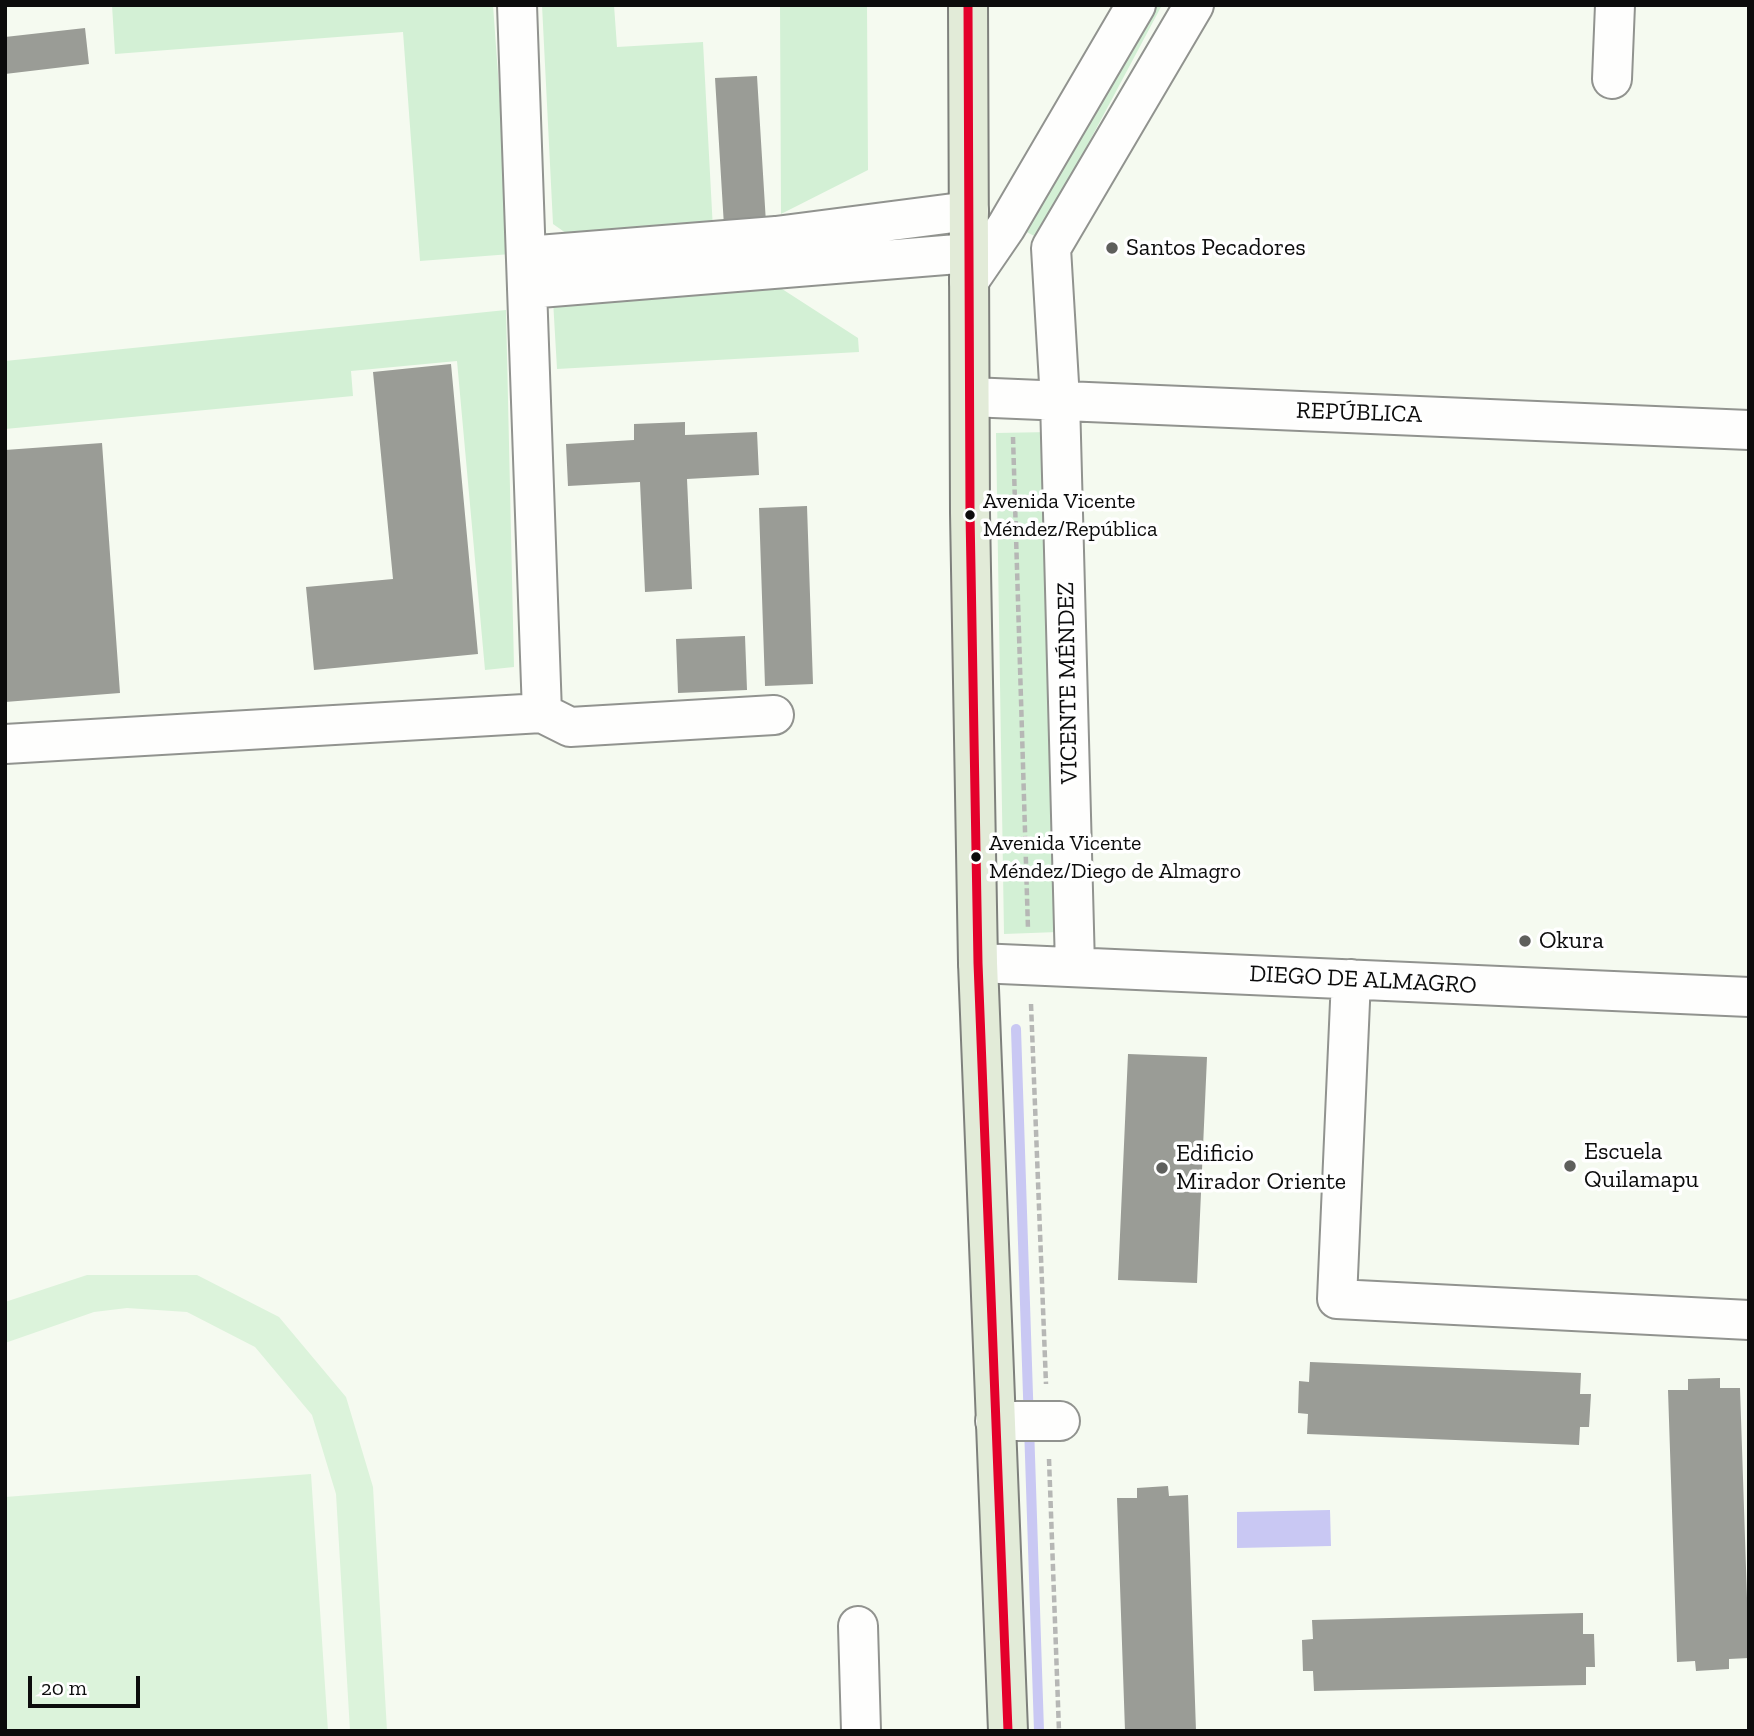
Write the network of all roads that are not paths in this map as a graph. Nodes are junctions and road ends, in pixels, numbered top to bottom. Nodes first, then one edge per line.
1 (517, 5) edge
2 (968, 5) edge
3 (1136, 5) edge
4 (1194, 5) edge
5 (1615, 5) edge
6 (1612, 79) dead end
7 (969, 211) junction
8 (970, 267) junction
9 (526, 272) junction
10 (970, 397) junction
11 (1060, 400) junction
12 (1749, 430) edge
13 (542, 713) junction
14 (774, 715) dead end
15 (5, 744) edge
16 (978, 963) junction
17 (1075, 966) junction
18 (1351, 979) junction
19 (1749, 998) edge
20 (1749, 1320) edge
21 (858, 1626) dead end
22 (861, 1731) edge
23 (1008, 1731) edge

1 - 9 street
2 - 7 main road
3 - 8 street
4 - 11 street, VICENTE MÉNDEZ
5 - 6 street
7 - 8 main road
7 - 9 street
8 - 9 street
8 - 10 main road
9 - 13 street
10 - 11 street, REPÚBLICA
10 - 16 main road
11 - 12 street, REPÚBLICA
11 - 17 street, VICENTE MÉNDEZ
13 - 14 street
13 - 15 street
16 - 17 street, DIEGO DE ALMAGRO
16 - 23 main road
17 - 18 street, DIEGO DE ALMAGRO
18 - 19 street, DIEGO DE ALMAGRO
18 - 20 street
21 - 22 street

